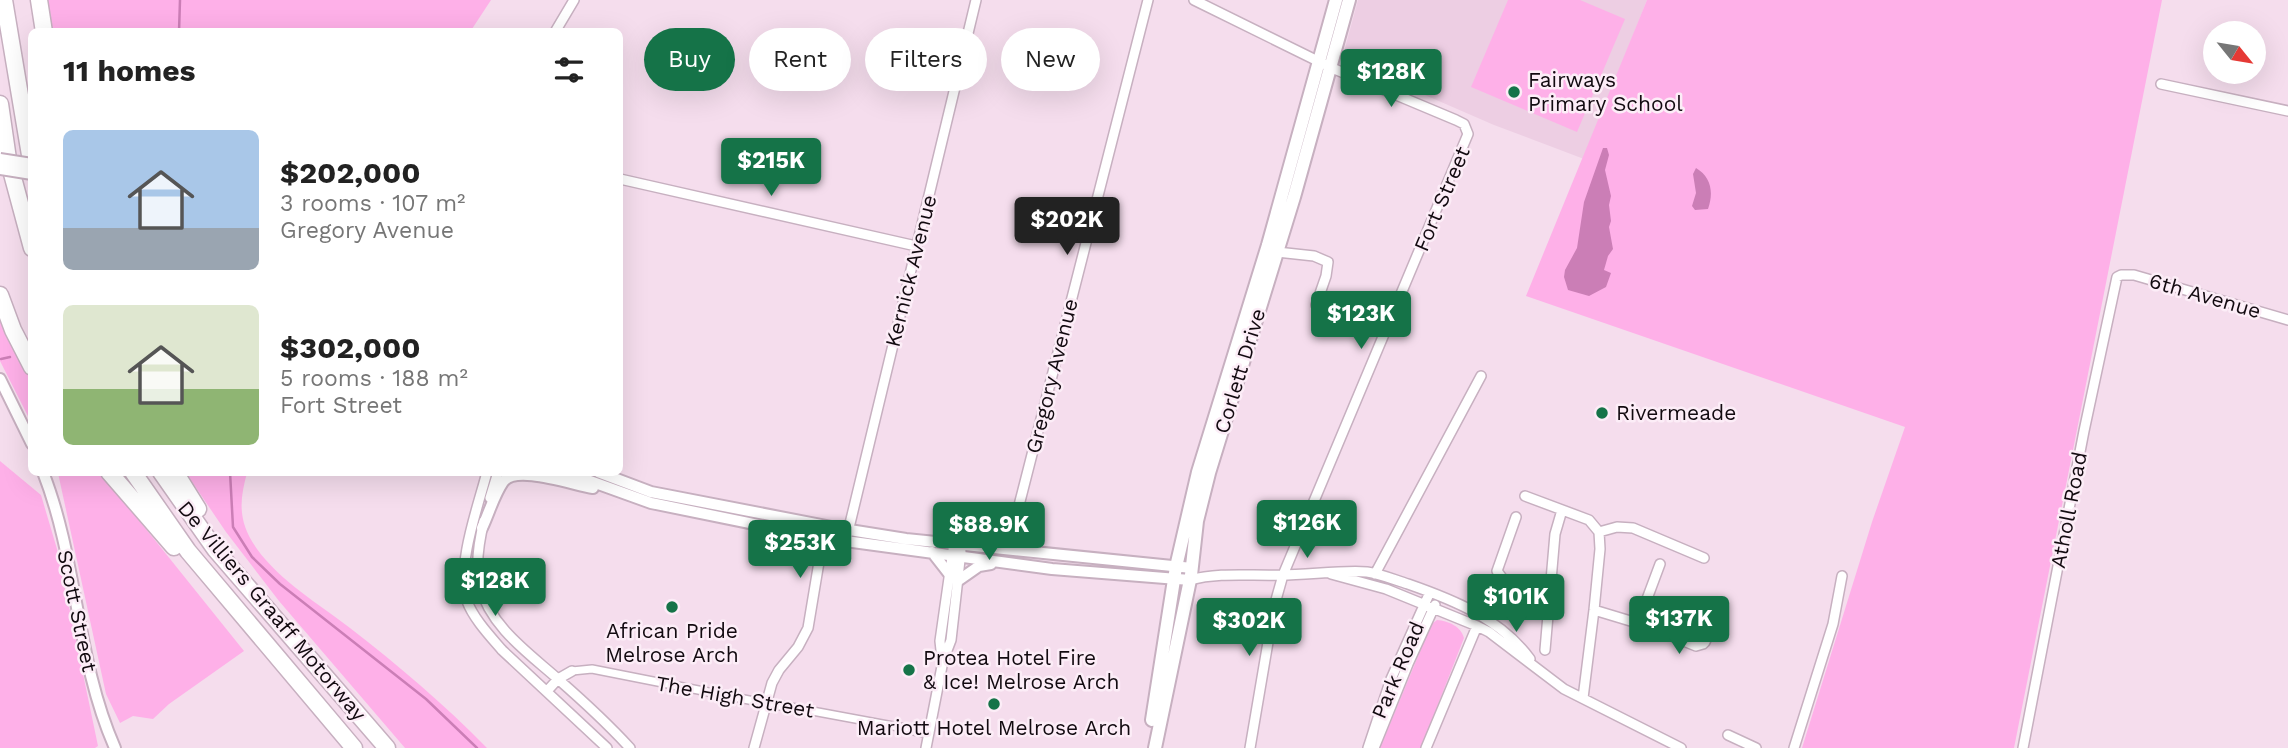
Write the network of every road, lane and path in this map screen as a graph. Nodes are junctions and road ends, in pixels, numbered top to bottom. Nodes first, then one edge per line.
1 (4, 0) edge
2 (39, 0) edge
3 (574, 0) edge
4 (976, 0) edge
5 (1148, 0) edge
6 (1194, 0) edge
7 (1336, 0) edge
8 (1349, 0) edge
9 (43, 28) edge
10 (557, 28) edge
11 (1319, 62) junction
12 (1332, 68) junction
13 (2161, 84) dead end
14 (0, 104) edge
15 (2288, 111) edge
16 (28, 141) edge
17 (0, 159) edge
18 (28, 164) edge
19 (0, 169) edge
20 (28, 173) edge
21 (623, 180) edge
22 (28, 233) edge
23 (916, 246) junction
24 (1277, 253) junction
25 (2121, 275) joint
26 (0, 295) edge
27 (1316, 305) dead end
28 (2288, 320) edge
29 (28, 359) edge
30 (1482, 376) dead end
31 (0, 379) edge
32 (28, 436) edge
33 (44, 476) edge
34 (112, 476) edge
35 (136, 476) edge
36 (164, 476) edge
37 (177, 476) edge
38 (486, 476) edge
39 (497, 476) edge
40 (512, 476) edge
41 (539, 476) edge
42 (575, 476) edge
43 (609, 476) edge
44 (616, 492) junction
45 (1525, 496) dead end
46 (1562, 510) junction
47 (1516, 517) dead end
48 (482, 528) junction
49 (1599, 532) junction
50 (847, 535) junction
51 (823, 538) junction
52 (958, 543) junction
53 (215, 549) junction
54 (1012, 549) junction
55 (932, 552) junction
56 (957, 556) junction
57 (1062, 556) junction
58 (1704, 558) dead end
59 (1000, 563) junction
60 (1660, 564) dead end
61 (1083, 572) junction
62 (1175, 573) junction
63 (1191, 574) junction
64 (1331, 574) junction
65 (1375, 574) junction
66 (1283, 575) junction
67 (1842, 576) dead end
68 (954, 578) junction
69 (1550, 589) junction
70 (221, 592) junction
71 (1434, 594) junction
72 (1429, 607) junction
73 (1594, 610) junction
74 (1718, 613) dead end
75 (1638, 623) junction
76 (1477, 626) junction
77 (1545, 650) dead end
78 (1538, 669) junction
79 (572, 671) joint
80 (558, 679) junction
81 (547, 691) junction
82 (1583, 698) junction
83 (754, 701) joint
84 (766, 703) junction
85 (780, 705) joint
86 (904, 728) joint
87 (929, 733) junction
88 (1728, 735) dead end
89 (114, 747) edge
90 (354, 748) edge
91 (387, 748) edge
92 (607, 748) edge
93 (630, 748) edge
94 (754, 748) edge
95 (926, 748) edge
96 (1148, 748) edge
97 (1155, 748) edge
98 (1250, 748) edge
99 (1368, 748) edge
100 (1374, 748) edge
101 (1426, 748) edge
102 (1681, 748) edge
103 (1756, 748) edge
104 (1794, 748) edge
105 (2023, 748) edge

1 - 16 highway
2 - 9 highway
3 - 10 street
4 - 23 street, Kernick Avenue
5 - 54 street, Gregory Avenue
6 - 11 street
7 - 11 main road, Corlett Drive
8 - 12 main road, Corlett Drive
11 - 12 street
11 - 62 main road, Corlett Drive
12 - 24 main road, Corlett Drive
12 - 66 street, Fort Street
13 - 15 street
14 - 22 highway
17 - 18 street, bridge
19 - 20 street, bridge
21 - 23 street
23 - 50 street, Kernick Avenue
24 - 27 street
24 - 63 main road, Corlett Drive
25 - 28 street, 6th Avenue
25 - 105 street, Atholl Road
26 - 29 highway
30 - 65 street
31 - 32 street
33 - 89 street, Scott Street
34 - 70 highway
35 - 70 highway
36 - 53 highway, De Villiers Graaff Motorway
37 - 53 highway
38 - 81 street
39 - 48 street
40 - 48 street
41 - 44 street
42 - 44 street
43 - 50 street
44 - 51 street
45 - 46 street
46 - 49 street
46 - 69 street
47 - 69 street
48 - 80 street
49 - 58 street
49 - 73 street
50 - 51 street
50 - 52 street
50 - 55 street
51 - 84 street
52 - 54 street
52 - 56 street
53 - 91 highway, De Villiers Graaff Motorway
54 - 57 street
55 - 56 street
55 - 68 street
56 - 59 street
56 - 68 street
57 - 61 street
57 - 62 street
59 - 61 street
59 - 68 street
60 - 75 street
61 - 62 street
62 - 63 street
62 - 96 main road, Corlett Drive
63 - 66 street
63 - 97 main road, Corlett Drive
64 - 65 street
64 - 66 street
64 - 72 street
65 - 71 street
66 - 98 street, Fort Street
67 - 104 street
68 - 87 street
69 - 77 street
70 - 90 highway
71 - 72 street, Park Road
71 - 78 street
72 - 76 street
72 - 99 street, Park Road
72 - 100 street, Park Road
73 - 75 street
73 - 82 street
74 - 75 street
76 - 78 street
76 - 101 street
78 - 82 street
79 - 80 street, The High Street
79 - 83 street, The High Street
80 - 81 street, The High Street
80 - 93 street
81 - 92 street
82 - 102 street
83 - 84 street, The High Street
84 - 85 street, The High Street
84 - 94 street
85 - 86 street, The High Street
86 - 87 street, The High Street
87 - 95 street
88 - 103 street

